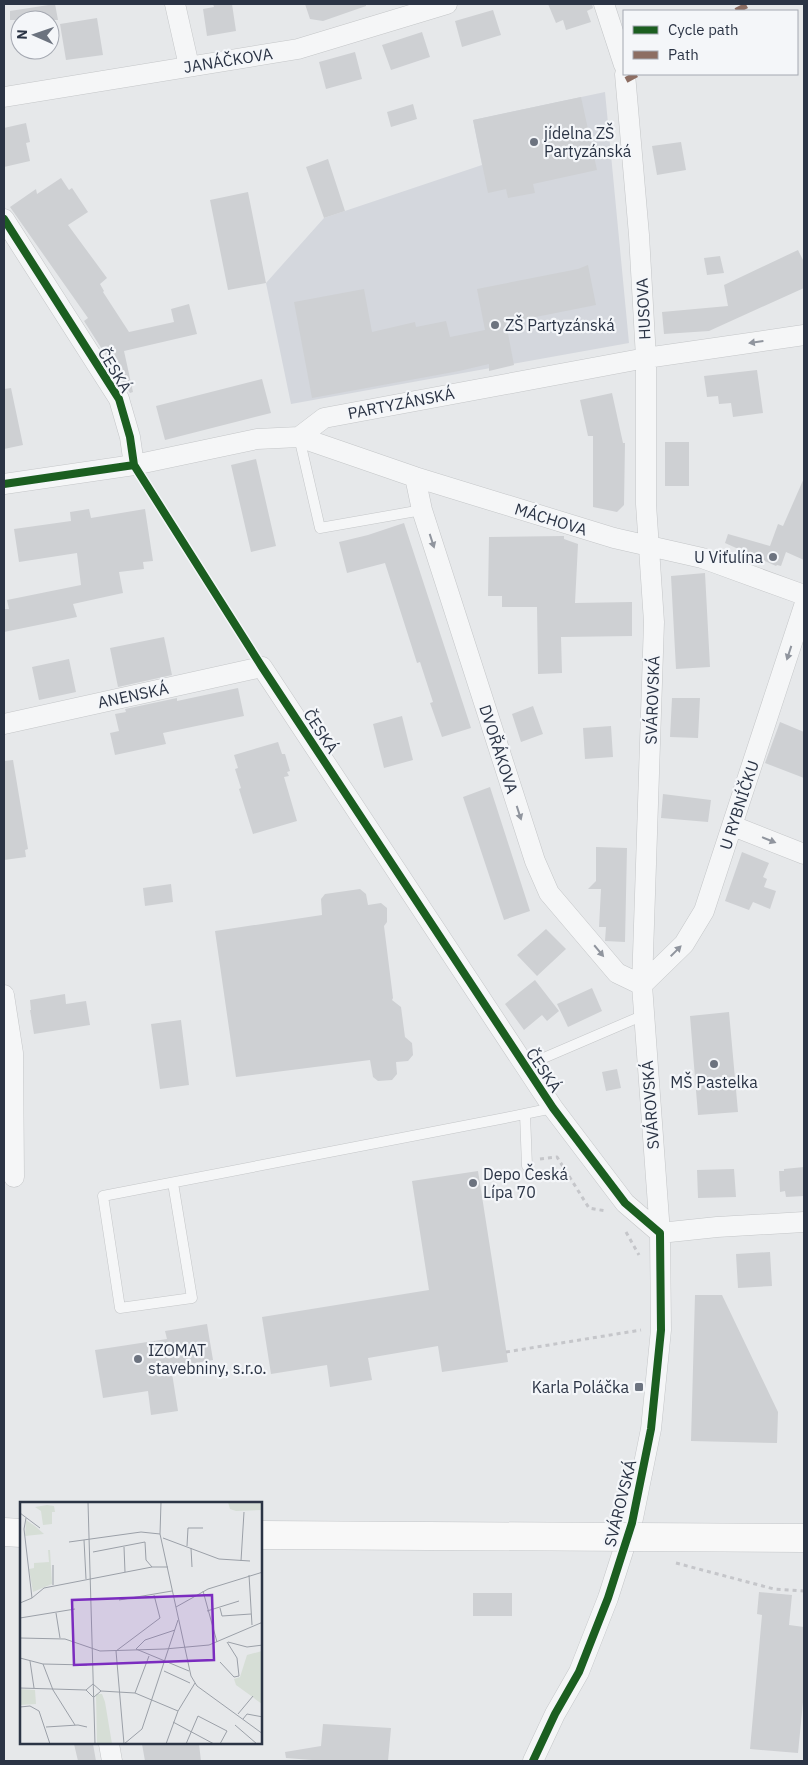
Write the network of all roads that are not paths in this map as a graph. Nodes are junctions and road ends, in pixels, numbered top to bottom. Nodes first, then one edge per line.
1 (175, 4) edge
2 (447, 4) edge
3 (604, 4) edge
4 (623, 62) edge
5 (189, 66) junction
6 (625, 75) edge
7 (4, 97) edge
8 (4, 218) edge
9 (804, 335) edge
10 (646, 358) junction
11 (299, 437) junction
12 (134, 465) junction
13 (415, 477) junction
14 (4, 484) edge
15 (422, 510) junction
16 (649, 546) junction
17 (804, 595) edge
18 (804, 606) edge
19 (262, 667) joint
20 (4, 724) edge
21 (733, 826) junction
22 (804, 854) edge
23 (642, 986) junction
24 (4, 996) edge
25 (644, 1015) junction
26 (525, 1066) junction
27 (552, 1108) junction
28 (525, 1114) junction
29 (527, 1166) dead end
30 (14, 1178) dead end
31 (173, 1183) junction
32 (804, 1222) edge
33 (660, 1233) junction
34 (4, 1532) edge
35 (20, 1533) edge
36 (262, 1534) edge
37 (804, 1538) edge
38 (109, 1745) edge
39 (112, 1761) edge
40 (533, 1761) edge

1 - 5 street
2 - 5 street, JANÁČKOVA
3 - 4 street
5 - 7 street, JANÁČKOVA
6 - 10 street, HUSOVA
8 - 12 street, ČESKÁ
9 -> 10 street, PARTYZÁNSKÁ
10 - 11 street, PARTYZÁNSKÁ
10 - 16 street, HUSOVA
11 - 12 street
11 - 13 street, MÁCHOVA
11 - 15 lane
12 - 14 street
13 - 15 street, DVOŘÁKOVA
13 - 16 street, MÁCHOVA
15 -> 23 street, DVOŘÁKOVA
16 - 17 street, MÁCHOVA
16 - 23 street, SVÁROVSKÁ
18 -> 21 street, U RYBNÍČKU
19 - 20 street, ANENSKÁ
19 - 26 street, ČESKÁ
21 -> 22 street
23 -> 21 street, U RYBNÍČKU
23 - 25 street, SVÁROVSKÁ
24 - 30 street
25 - 26 lane
25 - 33 street, SVÁROVSKÁ
26 - 27 street, ČESKÁ
27 - 28 lane
27 - 33 street, ČESKÁ
28 - 29 lane
28 - 31 lane
31 - 31 lane
32 - 33 street
33 - 40 street, SVÁROVSKÁ
34 - 35 main road
36 - 37 main road, bridge
38 - 39 street

